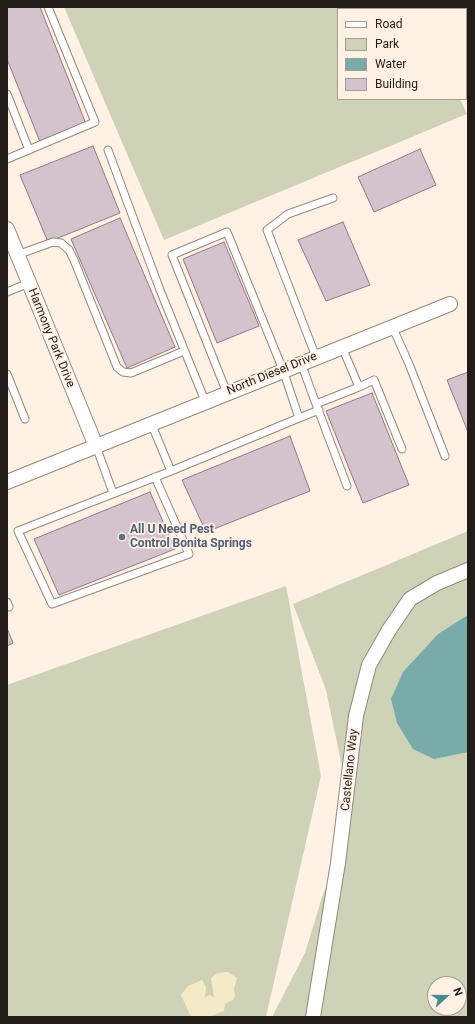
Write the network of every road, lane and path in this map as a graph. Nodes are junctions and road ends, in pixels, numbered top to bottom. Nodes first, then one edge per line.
1 (48, 7) edge
2 (7, 94) edge
3 (29, 150) junction
4 (108, 150) dead end
5 (7, 159) edge
6 (333, 198) dead end
7 (7, 229) edge
8 (18, 255) junction
9 (29, 283) junction
10 (7, 292) edge
11 (450, 304) dead end
12 (392, 326) junction
13 (342, 347) junction
14 (184, 351) junction
15 (316, 357) junction
16 (301, 363) junction
17 (283, 370) junction
18 (7, 374) edge
19 (359, 387) junction
20 (227, 392) junction
21 (204, 402) junction
22 (317, 407) junction
23 (299, 418) junction
24 (25, 419) dead end
25 (151, 423) junction
26 (96, 446) junction
27 (402, 449) dead end
28 (445, 456) dead end
29 (171, 471) junction
30 (154, 477) junction
31 (7, 482) edge
32 (347, 486) dead end
33 (113, 493) junction
34 (468, 570) edge
35 (313, 1017) edge

1 - 3 lane
2 - 3 lane
3 - 5 lane
4 - 14 lane
6 - 15 lane
7 - 8 street, Harmony Park Drive
8 - 9 street, Harmony Park Drive
8 - 14 lane
9 - 10 lane
9 - 26 street, Harmony Park Drive
11 - 12 street, North Diesel Drive
12 - 13 street, North Diesel Drive
12 - 28 lane
13 - 15 street, North Diesel Drive
13 - 19 lane
14 - 21 lane
15 - 16 street, North Diesel Drive
16 - 17 street, North Diesel Drive
16 - 22 lane
17 - 20 street, North Diesel Drive
17 - 20 lane
17 - 23 lane
18 - 24 lane
19 - 22 lane
19 - 27 lane
20 - 21 street, North Diesel Drive
21 - 25 street, North Diesel Drive
22 - 23 lane
22 - 32 lane
23 - 29 lane
25 - 26 street, North Diesel Drive
25 - 29 lane
26 - 31 street, North Diesel Drive
26 - 33 lane
29 - 30 lane
30 - 33 lane
30 - 33 lane
34 - 35 street, Castellano Way

